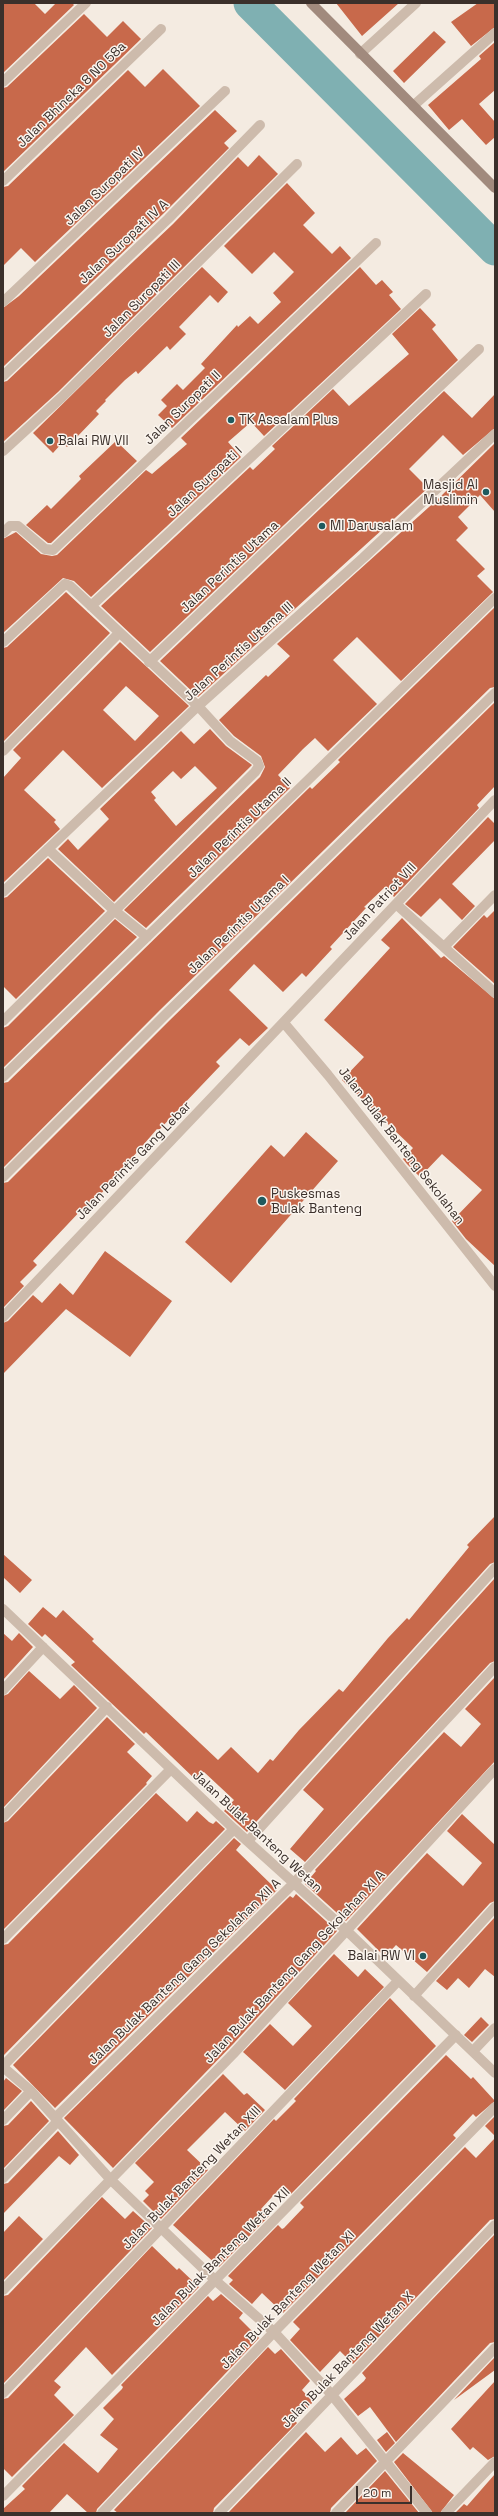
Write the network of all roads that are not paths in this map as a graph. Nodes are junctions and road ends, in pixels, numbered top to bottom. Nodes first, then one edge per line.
1 (86, 3) edge
2 (311, 3) edge
3 (416, 3) edge
4 (161, 29) dead end
5 (495, 33) edge
6 (360, 54) junction
7 (3, 82) edge
8 (224, 91) dead end
9 (413, 106) junction
10 (260, 125) dead end
11 (297, 164) dead end
12 (3, 181) edge
13 (495, 188) edge
14 (376, 243) dead end
15 (426, 294) dead end
16 (3, 302) edge
17 (479, 350) dead end
18 (3, 376) edge
19 (495, 434) edge
20 (3, 451) edge
21 (3, 533) edge
22 (495, 598) edge
23 (91, 606) junction
24 (119, 633) junction
25 (3, 642) edge
26 (148, 662) junction
27 (495, 693) edge
28 (198, 706) junction
29 (3, 752) edge
30 (495, 800) edge
31 (48, 850) junction
32 (3, 892) edge
33 (495, 895) edge
34 (396, 904) junction
35 (115, 912) junction
36 (147, 937) junction
37 (445, 946) junction
38 (495, 993) edge
39 (3, 1021) edge
40 (284, 1023) junction
41 (3, 1077) edge
42 (3, 1177) edge
43 (495, 1286) edge
44 (3, 1317) edge
45 (495, 1568) edge
46 (3, 1609) edge
47 (43, 1647) junction
48 (495, 1667) edge
49 (3, 1690) edge
50 (107, 1707) junction
51 (171, 1769) junction
52 (495, 1769) edge
53 (3, 1817) edge
54 (234, 1829) junction
55 (248, 1841) junction
56 (293, 1884) junction
57 (495, 1907) edge
58 (347, 1931) junction
59 (3, 1939) edge
60 (398, 1981) junction
61 (414, 1996) junction
62 (495, 2028) edge
63 (456, 2035) junction
64 (474, 2050) junction
65 (3, 2067) edge
66 (495, 2073) edge
67 (31, 2091) junction
68 (495, 2107) edge
69 (56, 2119) junction
70 (3, 2120) edge
71 (3, 2178) edge
72 (110, 2179) junction
73 (495, 2225) edge
74 (162, 2228) junction
75 (216, 2281) junction
76 (3, 2290) edge
77 (274, 2332) junction
78 (495, 2348) edge
79 (3, 2393) edge
80 (332, 2396) junction
81 (495, 2462) edge
82 (385, 2463) junction
83 (3, 2496) edge
84 (102, 2513) edge
85 (219, 2513) edge
86 (336, 2513) edge
87 (427, 2513) edge
88 (446, 2513) edge

1 - 7 street
2 - 6 street
3 - 6 street
4 - 12 street, Jalan Bhineka 8 NO 58a
5 - 9 street
6 - 9 street
8 - 16 street, Jalan Suropati IV
9 - 13 street
10 - 18 street, Jalan Suropati IV A
11 - 20 street, Jalan Suropati III
14 - 21 street, Jalan Suropati II
15 - 23 street, Jalan Suropati I
17 - 26 street, Jalan Perintis Utama
19 - 28 street, Jalan Perintis Utama III
22 - 36 street, Jalan Perintis Utama II
23 - 24 street
23 - 25 street
24 - 26 street
24 - 29 street
26 - 28 street
27 - 42 street, Jalan Perintis Utama I
28 - 31 street, Jalan Perintis Utama III
28 - 35 street
30 - 34 street, Jalan Patriot VIII
31 - 32 street, Jalan Perintis Utama III
31 - 35 street
33 - 37 street
34 - 37 street
34 - 40 street, Jalan Patriot VIII
35 - 36 street
35 - 39 street
36 - 41 street, Jalan Perintis Utama II
37 - 38 street
40 - 43 street, Jalan Bulak Banteng Sekolahan
40 - 44 street, Jalan Perintis Gang Lebar
45 - 55 street
46 - 47 street, Jalan Bulak Banteng Wetan
47 - 49 street
47 - 50 street, Jalan Bulak Banteng Wetan
48 - 56 street, Jalan Bulak Banteng Gang Sekolahan XII A
50 - 51 street, Jalan Bulak Banteng Wetan
50 - 53 street
51 - 54 street, Jalan Bulak Banteng Wetan
51 - 59 street
52 - 58 street, Jalan Bulak Banteng Gang Sekolahan XI A
54 - 55 street, Jalan Bulak Banteng Wetan
54 - 65 street
55 - 56 street, Jalan Bulak Banteng Wetan
56 - 58 street, Jalan Bulak Banteng Wetan
56 - 69 street, Jalan Bulak Banteng Gang Sekolahan XII A
57 - 61 street
58 - 60 street, Jalan Bulak Banteng Wetan
58 - 72 street, Jalan Bulak Banteng Gang Sekolahan XI A
60 - 61 street, Jalan Bulak Banteng Wetan
60 - 74 street, Jalan Bulak Banteng Wetan XIII
61 - 63 street, Jalan Bulak Banteng Wetan
62 - 64 street
63 - 64 street, Jalan Bulak Banteng Wetan
63 - 75 street, Jalan Bulak Banteng Wetan XII
64 - 66 street, Jalan Bulak Banteng Wetan
65 - 67 street
67 - 69 street
67 - 70 street
68 - 77 street, Jalan Bulak Banteng Wetan XI
69 - 71 street, Jalan Bulak Banteng Gang Sekolahan XII A
69 - 72 street
72 - 74 street
72 - 76 street, Jalan Bulak Banteng Gang Sekolahan XI A
73 - 80 street, Jalan Bulak Banteng Wetan X
74 - 75 street
74 - 79 street, Jalan Bulak Banteng Wetan XIII
75 - 77 street
75 - 83 street, Jalan Bulak Banteng Wetan XII
77 - 80 street
77 - 84 street, Jalan Bulak Banteng Wetan XI
78 - 82 street
80 - 82 street
80 - 85 street, Jalan Bulak Banteng Wetan X
81 - 88 street
82 - 86 street
82 - 87 street

